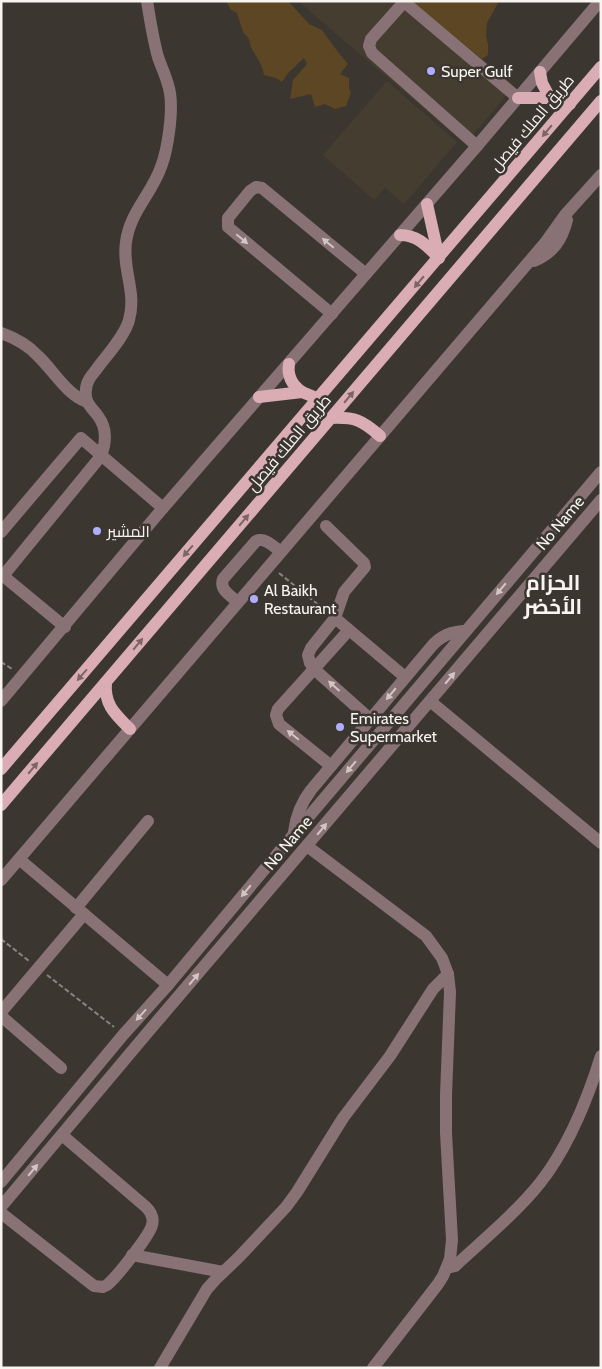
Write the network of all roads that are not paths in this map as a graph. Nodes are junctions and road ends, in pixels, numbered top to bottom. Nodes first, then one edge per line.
1 (147, 1) edge
2 (600, 1) edge
3 (404, 2) edge
4 (601, 67) edge
5 (540, 72) junction
6 (518, 98) junction
7 (550, 98) junction
8 (601, 102) edge
9 (570, 104) junction
10 (478, 146) junction
11 (600, 178) edge
12 (428, 204) junction
13 (400, 235) junction
14 (439, 258) junction
15 (366, 274) junction
16 (332, 314) junction
17 (1, 333) edge
18 (288, 364) junction
19 (302, 392) junction
20 (259, 397) junction
21 (319, 399) junction
22 (87, 402) junction
23 (331, 418) junction
24 (380, 436) junction
25 (101, 456) junction
26 (601, 472) edge
27 (601, 500) edge
28 (163, 508) junction
29 (326, 526) dead end
30 (1, 532) edge
31 (281, 552) junction
32 (2, 575) edge
33 (238, 602) junction
34 (335, 618) junction
35 (64, 627) junction
36 (349, 630) junction
37 (466, 631) junction
38 (314, 668) junction
39 (405, 677) junction
40 (106, 682) junction
41 (1, 701) edge
42 (430, 701) junction
43 (370, 719) junction
44 (130, 729) junction
45 (331, 766) junction
46 (1, 769) edge
47 (1, 805) edge
48 (148, 821) dead end
49 (294, 834) junction
50 (601, 843) edge
51 (307, 846) junction
52 (19, 859) junction
53 (1, 880) edge
54 (80, 911) junction
55 (448, 974) junction
56 (168, 985) junction
57 (1, 1014) edge
58 (601, 1056) edge
59 (61, 1068) dead end
60 (62, 1135) junction
61 (1, 1182) edge
62 (1, 1208) edge
63 (1, 1212) edge
64 (132, 1255) junction
65 (447, 1268) junction
66 (223, 1272) junction
67 (160, 1368) edge
68 (373, 1368) edge

1 - 22 street
2 - 5 street
3 - 6 street
3 - 10 street
4 - 9 main road, طريق الملك فيصل
5 - 6 street
5 - 7 main road
6 - 7 main road
6 - 10 street
7 - 9 main road
23 -> 8 main road, طريق الملك فيصل
9 -> 14 main road, طريق الملك فيصل
10 - 12 street
11 - 24 street
12 - 13 street
12 - 14 main road
13 - 14 main road
13 - 15 street
14 -> 21 main road, طريق الملك فيصل
15 - 16 street
15 -> 16 street
16 - 18 street
17 - 22 street
18 - 19 main road
18 - 20 street
19 - 20 main road
19 - 21 main road
20 - 28 street
21 -> 46 main road, طريق الملك فيصل
22 - 25 street
23 - 24 main road
40 -> 23 main road, طريق الملك فيصل
24 - 31 street
25 - 28 street
25 - 30 street
25 - 32 street
26 -> 37 street, No Name
42 -> 27 street, No Name
28 - 35 street
29 - 34 street
31 - 33 street
31 - 33 street
32 - 35 street
33 - 44 street
34 - 36 street
34 - 38 street
35 - 41 street
36 - 38 street
36 - 39 street
37 - 39 street
37 -> 49 street, No Name
43 -> 38 street
45 -> 38 street
39 -> 43 street
40 - 44 main road
47 -> 40 main road, طريق الملك فيصل
42 - 50 street
51 -> 42 street, No Name
43 - 45 street
44 - 52 street
45 - 49 street
48 - 54 street
49 -> 56 street, No Name
51 - 55 street
60 -> 51 street, No Name
52 - 53 street
52 - 54 street
54 - 56 street
54 - 57 street
55 - 65 street
55 - 66 street
56 -> 61 street, No Name
57 - 59 street
58 - 65 street
62 -> 60 street, No Name
60 - 64 street
63 - 64 street
64 - 66 street
65 - 68 street
66 - 67 street

